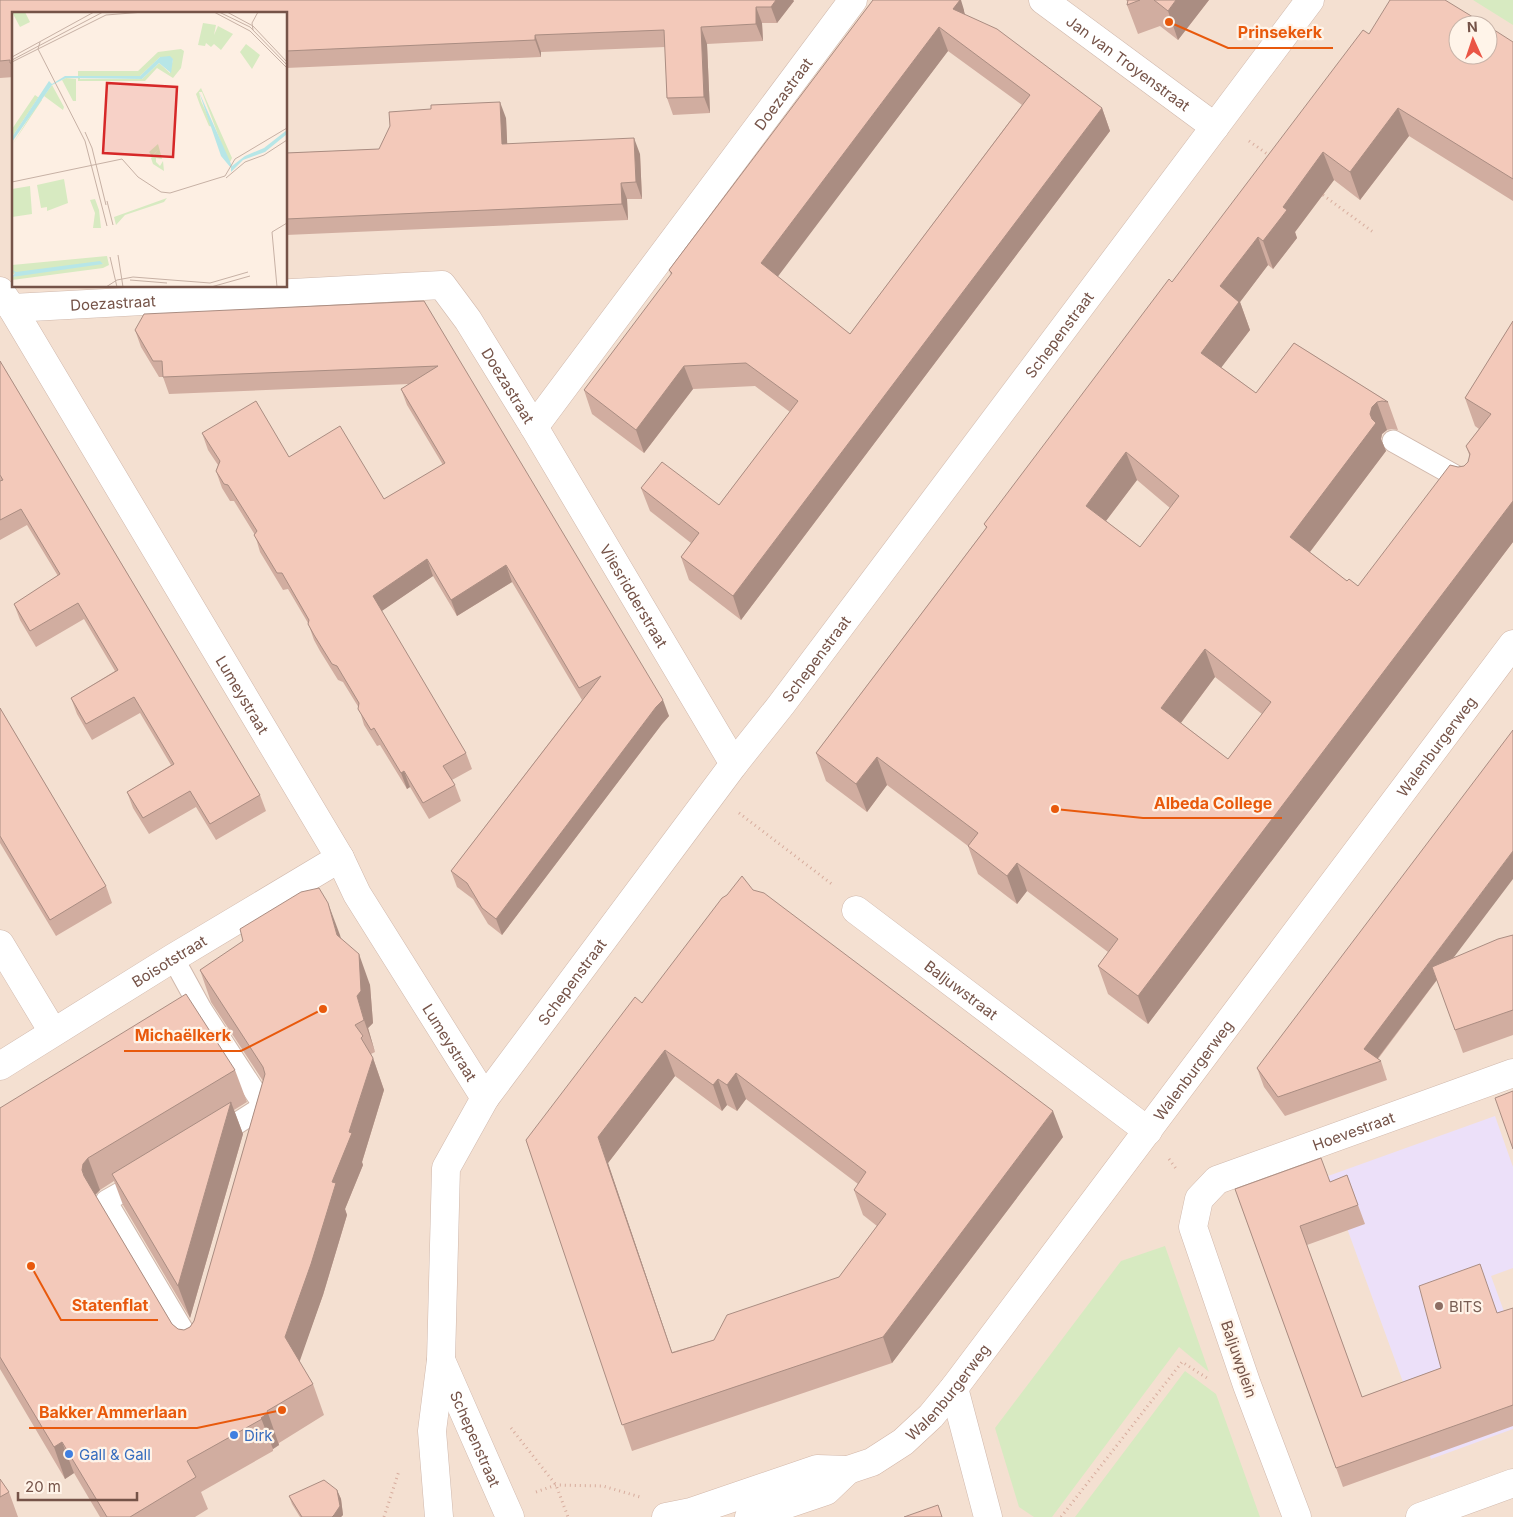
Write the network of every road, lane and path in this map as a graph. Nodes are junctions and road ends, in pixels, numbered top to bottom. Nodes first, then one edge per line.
1 (853, 0) edge
2 (1043, 0) edge
3 (1310, 0) edge
4 (1218, 123) junction
5 (1273, 158) edge
6 (1323, 195) dead end
7 (1373, 232) dead end
8 (6, 300) edge
9 (534, 427) junction
10 (1393, 441) dead end
11 (1468, 483) edge
12 (1513, 644) edge
13 (734, 764) junction
14 (712, 793) junction
15 (340, 858) junction
16 (856, 910) joint
17 (0, 944) edge
18 (173, 958) junction
19 (53, 1032) junction
20 (0, 1066) edge
21 (1513, 1072) edge
22 (485, 1098) junction
23 (264, 1106) junction
24 (1148, 1131) junction
25 (253, 1143) edge
26 (201, 1145) edge
27 (162, 1169) edge
28 (1199, 1198) junction
29 (202, 1321) edge
30 (441, 1360) junction
31 (1247, 1385) junction
32 (954, 1388) junction
33 (848, 1470) junction
34 (1513, 1484) edge
35 (507, 1510) edge
36 (679, 1515) edge
37 (439, 1517) edge
38 (749, 1517) edge
39 (988, 1517) edge
40 (1061, 1517) edge
41 (1297, 1517) edge
42 (1420, 1517) edge

1 - 9 street, Doezastraat
2 - 4 street, Jan van Troyenstraat
3 - 4 street, Schepenstraat
4 - 5 path
4 - 13 street, Schepenstraat
6 - 7 path
8 - 9 street, Doezastraat
8 - 15 street, Lumeystraat
9 - 13 street, Vliesridderstraat
10 - 11 lane
12 - 24 street, Walenburgerweg
13 - 14 street, Schepenstraat
14 - 16 path
14 - 22 street, Schepenstraat
15 - 18 street, Boisotstraat
15 - 22 street, Lumeystraat
16 - 24 street, Baljuwstraat
17 - 19 street
18 - 19 street, Boisotstraat
18 - 23 lane
19 - 20 street, Boisotstraat
21 - 28 street, Hoevestraat
22 - 30 street, Schepenstraat
23 - 25 lane
23 - 26 lane
24 - 28 path
24 - 32 street, Walenburgerweg
27 - 29 lane
28 - 31 street, Baljuwplein
30 - 35 street, Schepenstraat
30 - 37 street, Schepenstraat
31 - 40 path
31 - 41 street, Baljuwplein
32 - 33 street, Walenburgerweg
32 - 39 street
33 - 36 street, Walenburgerweg
33 - 38 street, Walenburgerweg
34 - 42 street
35 - 36 path

